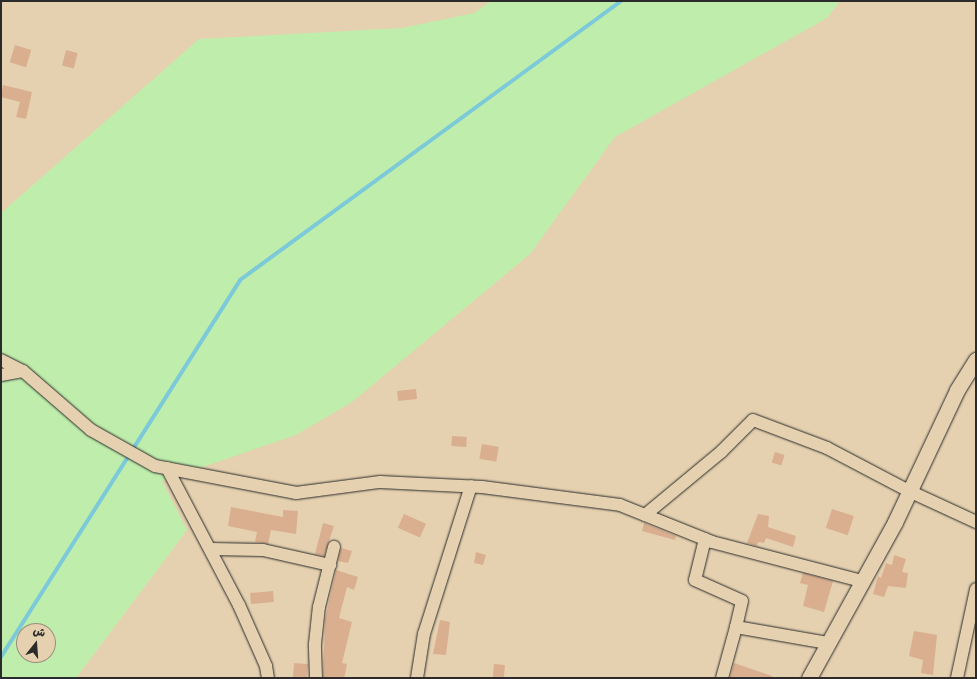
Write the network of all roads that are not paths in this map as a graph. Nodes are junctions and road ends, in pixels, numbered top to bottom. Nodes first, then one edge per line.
1 (1, 360) edge
2 (976, 360) edge
3 (22, 371) junction
4 (1, 375) edge
5 (167, 468) junction
6 (471, 486) junction
7 (909, 492) junction
8 (645, 516) junction
9 (976, 522) edge
10 (705, 539) junction
11 (334, 547) dead end
12 (211, 549) junction
13 (330, 565) junction
14 (862, 581) junction
15 (976, 589) edge
16 (736, 627) junction
17 (828, 643) junction
18 (268, 678) edge
19 (316, 678) edge
20 (417, 678) edge
21 (722, 678) edge
22 (809, 678) edge
23 (957, 678) edge

1 - 3 street
2 - 7 street
3 - 4 street
3 - 5 street
5 - 6 street
5 - 12 street
6 - 8 street
6 - 20 street
7 - 8 street
7 - 9 street
7 - 14 street
8 - 10 street
10 - 14 street
10 - 16 street
11 - 13 street
12 - 13 street
12 - 18 street
13 - 19 street
14 - 17 street
15 - 23 street
16 - 17 street
16 - 21 street
17 - 22 street

